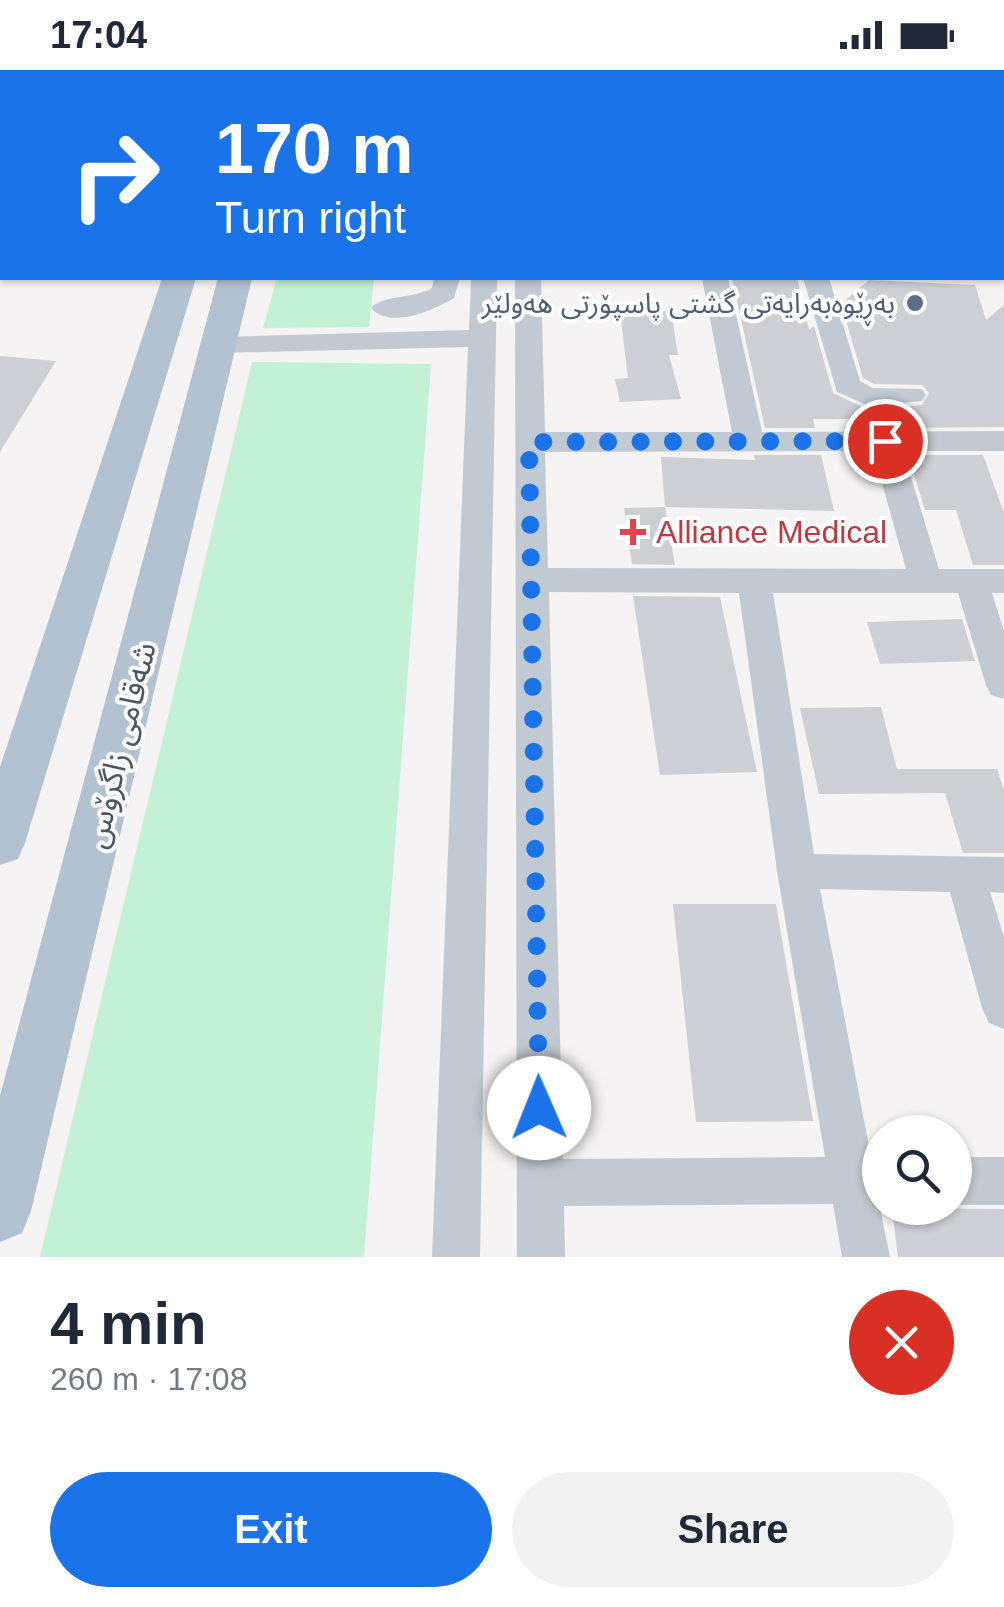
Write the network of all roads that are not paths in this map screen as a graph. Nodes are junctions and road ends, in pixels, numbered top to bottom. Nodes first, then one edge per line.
1 (179, 280) edge
2 (235, 280) edge
3 (387, 280) edge
4 (464, 280) edge
5 (466, 280) edge
6 (528, 280) edge
7 (715, 280) edge
8 (817, 280) edge
9 (384, 308) junction
10 (482, 338) junction
11 (380, 341) junction
12 (219, 345) junction
13 (912, 396) dead end
14 (528, 399) junction
15 (479, 400) junction
16 (750, 441) junction
17 (885, 441) junction
18 (1004, 441) edge
19 (529, 442) junction
20 (531, 580) junction
21 (754, 580) junction
22 (988, 581) edge
23 (926, 582) junction
24 (1004, 685) edge
25 (0, 843) edge
26 (797, 871) junction
27 (985, 876) edge
28 (1004, 1008) edge
29 (862, 1162) edge
30 (862, 1180) edge
31 (972, 1180) edge
32 (1004, 1181) edge
33 (540, 1183) junction
34 (0, 1211) edge
35 (866, 1225) edge
36 (456, 1257) edge
37 (541, 1257) edge
38 (866, 1257) edge

1 - 25 main road
2 - 12 main road, شەقامی زاگرۆس
3 - 9 street
4 - 9 street
5 - 10 street
6 - 14 street
7 - 16 street
8 - 13 street
9 - 11 street
10 - 11 street
10 - 15 street
11 - 12 street
12 - 34 main road, شەقامی زاگرۆس
14 - 15 street
14 - 19 street
15 - 36 street
16 - 17 street
16 - 19 street
17 - 18 street
17 - 23 street
19 - 20 street
20 - 21 street
20 - 33 street
21 - 23 street
21 - 26 street
22 - 23 street
22 - 24 street
26 - 27 street
26 - 29 street
27 - 28 street
30 - 33 street
31 - 32 street
33 - 37 street
35 - 38 street

